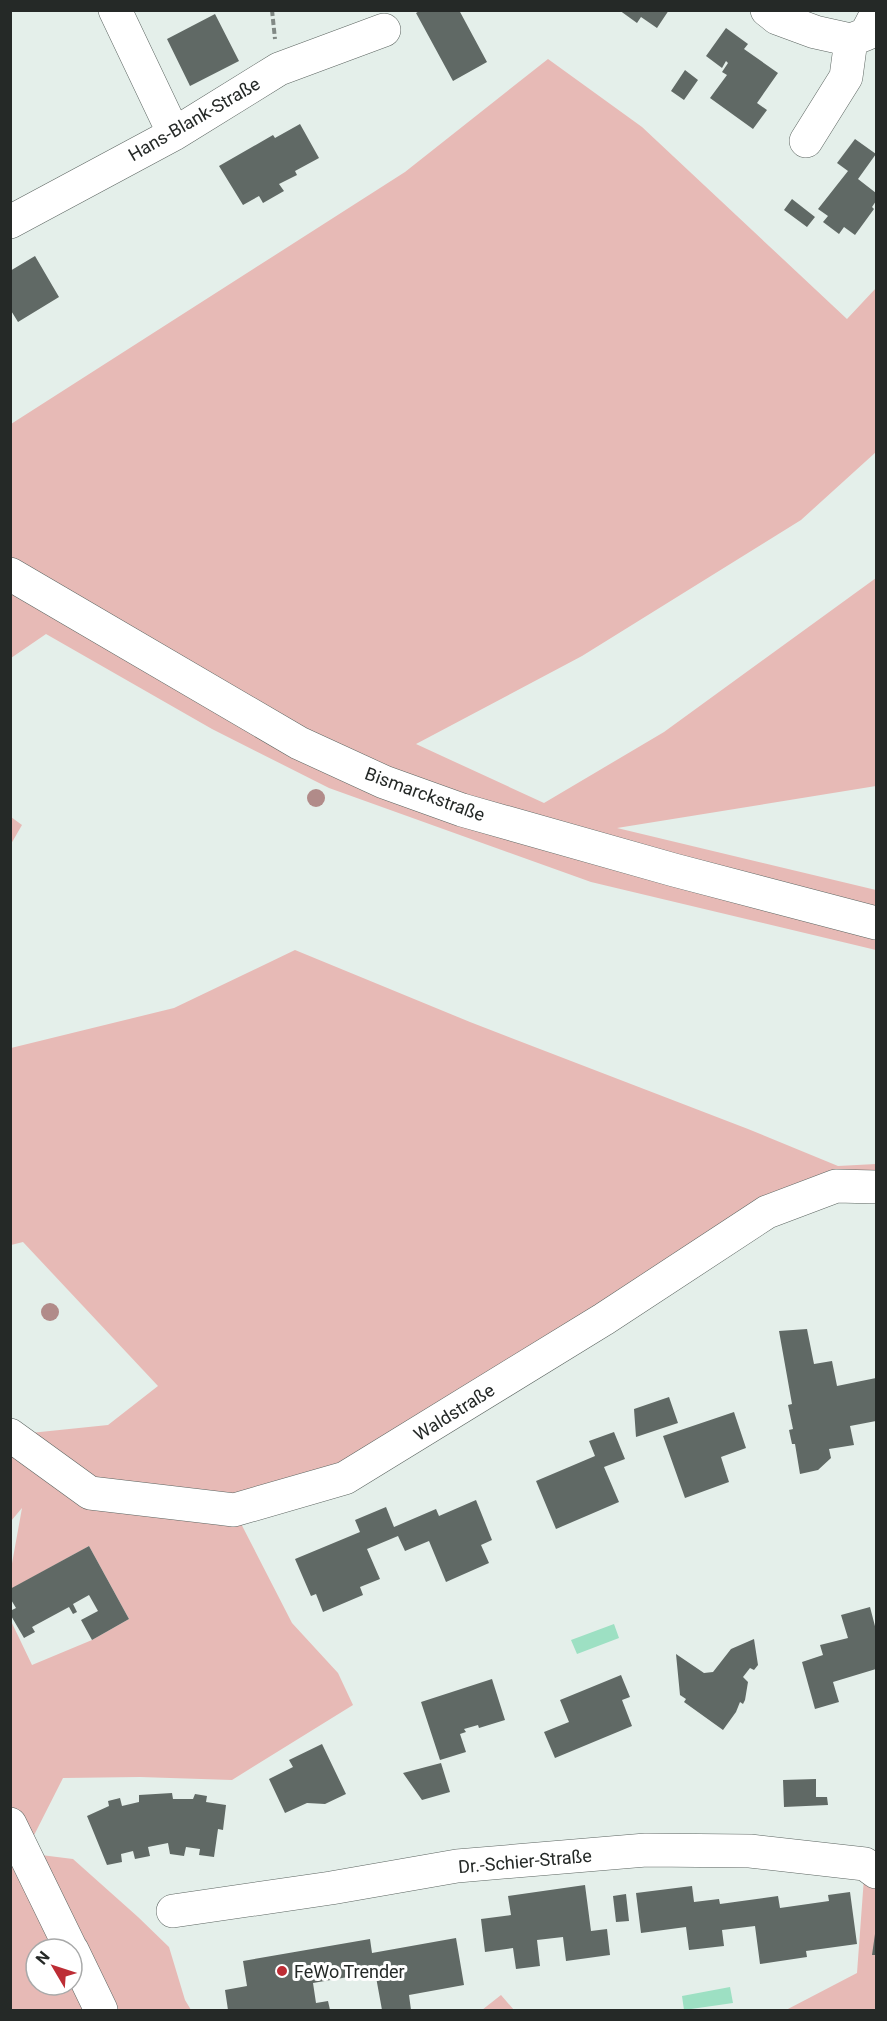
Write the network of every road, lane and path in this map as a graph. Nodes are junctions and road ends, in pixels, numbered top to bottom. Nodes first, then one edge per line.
1 (115, 10) edge
2 (767, 10) edge
3 (876, 15) edge
4 (384, 30) dead end
5 (850, 40) junction
6 (174, 134) junction
7 (806, 141) dead end
8 (10, 222) edge
9 (10, 574) edge
10 (876, 923) edge
11 (876, 1187) edge
12 (10, 1435) edge
13 (10, 1824) edge
14 (876, 1872) edge
15 (173, 1911) dead end
16 (66, 1937) edge
17 (84, 1974) edge
18 (101, 2010) edge

1 - 6 street
2 - 5 street
3 - 5 street
4 - 6 street, Hans-Blank-Straße
5 - 7 street
6 - 8 street, Hans-Blank-Straße
9 - 10 street, Bismarckstraße
11 - 12 street, Waldstraße
13 - 16 street
14 - 15 street, Dr.-Schier-Straße
17 - 18 street

